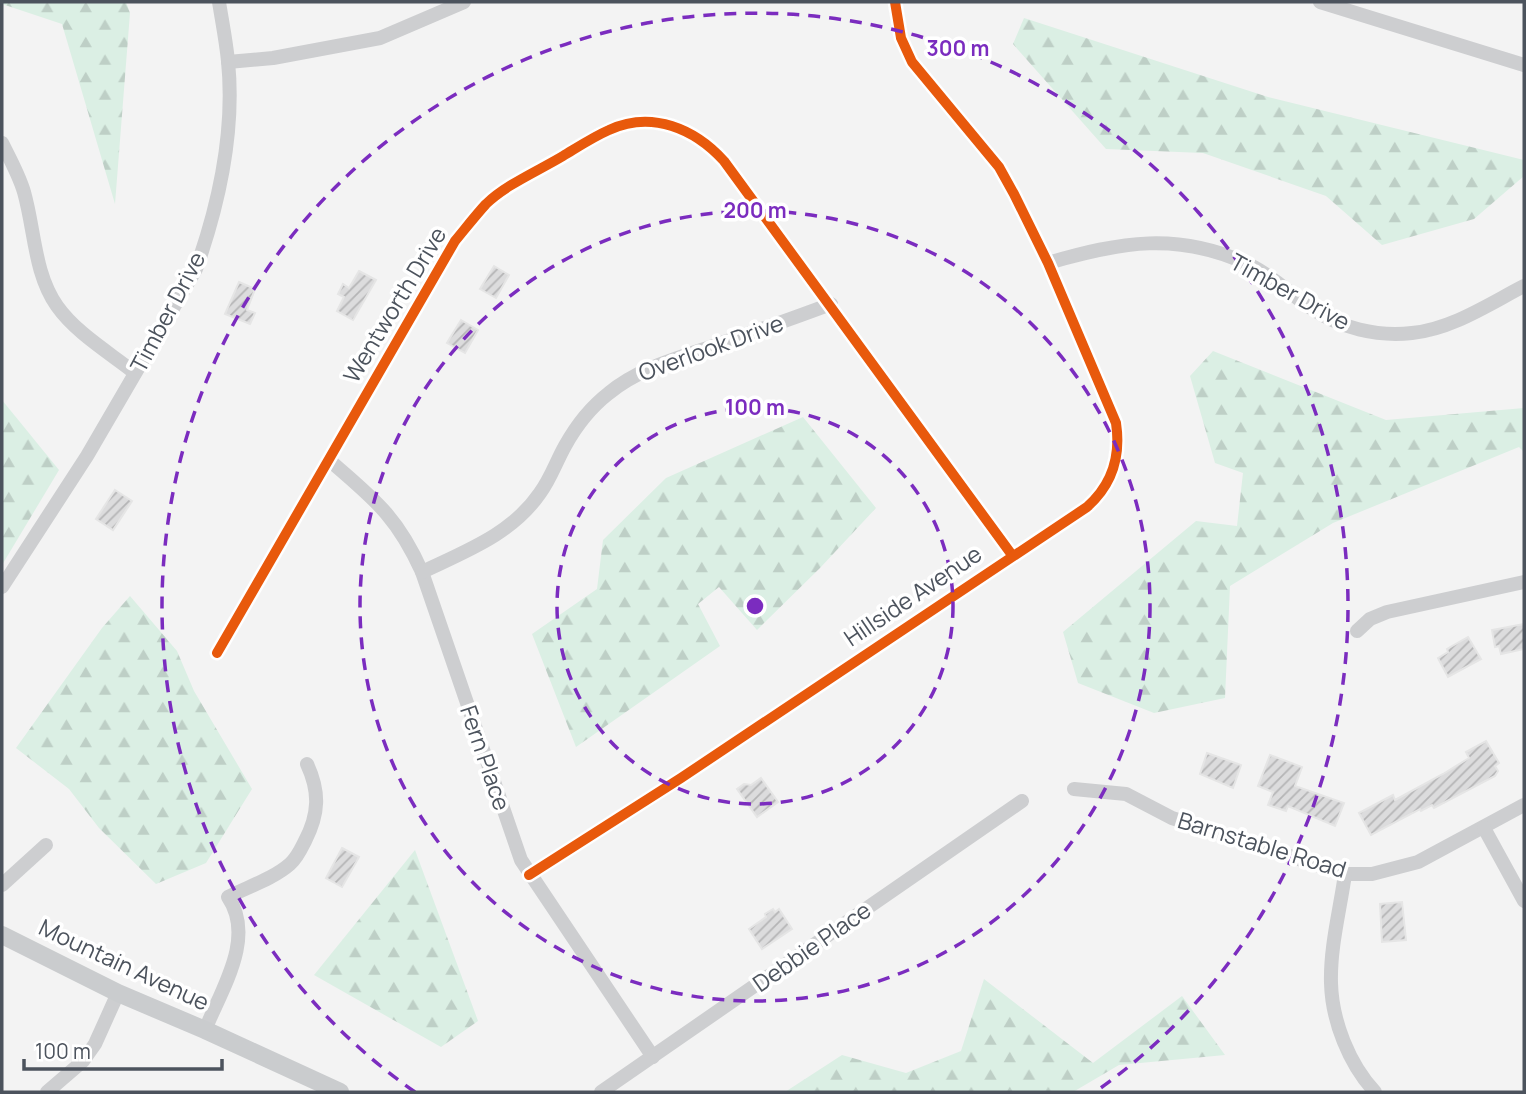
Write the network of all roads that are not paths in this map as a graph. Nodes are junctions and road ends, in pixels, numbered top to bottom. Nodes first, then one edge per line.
1 (219, 2) edge
2 (464, 2) edge
3 (895, 2) edge
4 (1328, 3) edge
5 (228, 62) junction
6 (1524, 65) edge
7 (2, 143) edge
8 (1048, 263) junction
9 (1524, 286) edge
10 (831, 304) junction
11 (135, 373) junction
12 (328, 460) junction
13 (1012, 555) junction
14 (422, 572) junction
15 (1524, 582) edge
16 (2, 587) edge
17 (1357, 631) dead end
18 (217, 653) dead end
19 (307, 764) dead end
20 (1074, 789) dead end
21 (1022, 801) dead end
22 (1524, 806) edge
23 (1484, 828) junction
24 (46, 845) dead end
25 (1345, 874) junction
26 (529, 875) junction
27 (2, 885) edge
28 (1524, 901) edge
29 (2, 934) edge
30 (118, 993) junction
31 (205, 1030) junction
32 (653, 1057) junction
33 (47, 1092) edge
34 (340, 1092) edge
35 (601, 1092) edge
36 (1375, 1092) edge

1 - 5 street, Timber Drive
2 - 5 street
3 - 8 street, Hillside Avenue
4 - 6 street
5 - 11 street, Timber Drive
7 - 11 street
8 - 9 street, Timber Drive
8 - 13 street, Hillside Avenue
10 - 12 street, Wentworth Drive
10 - 13 street, Wentworth Drive
10 - 14 street, Overlook Drive
11 - 16 street, Timber Drive
12 - 14 street, Fern Place
12 - 18 street, Wentworth Drive
13 - 26 street, Hillside Avenue
14 - 26 street, Fern Place
15 - 17 street
19 - 31 street
20 - 25 street, Barnstable Road
21 - 32 street, Debbie Place
22 - 23 street, Barnstable Road
23 - 25 street, Barnstable Road
23 - 28 street
24 - 27 street
25 - 36 street
26 - 32 street, Fern Place
29 - 30 main road, Mountain Avenue
30 - 31 main road, Mountain Avenue
30 - 33 street
31 - 34 main road, Mountain Avenue
32 - 35 street, Debbie Place

